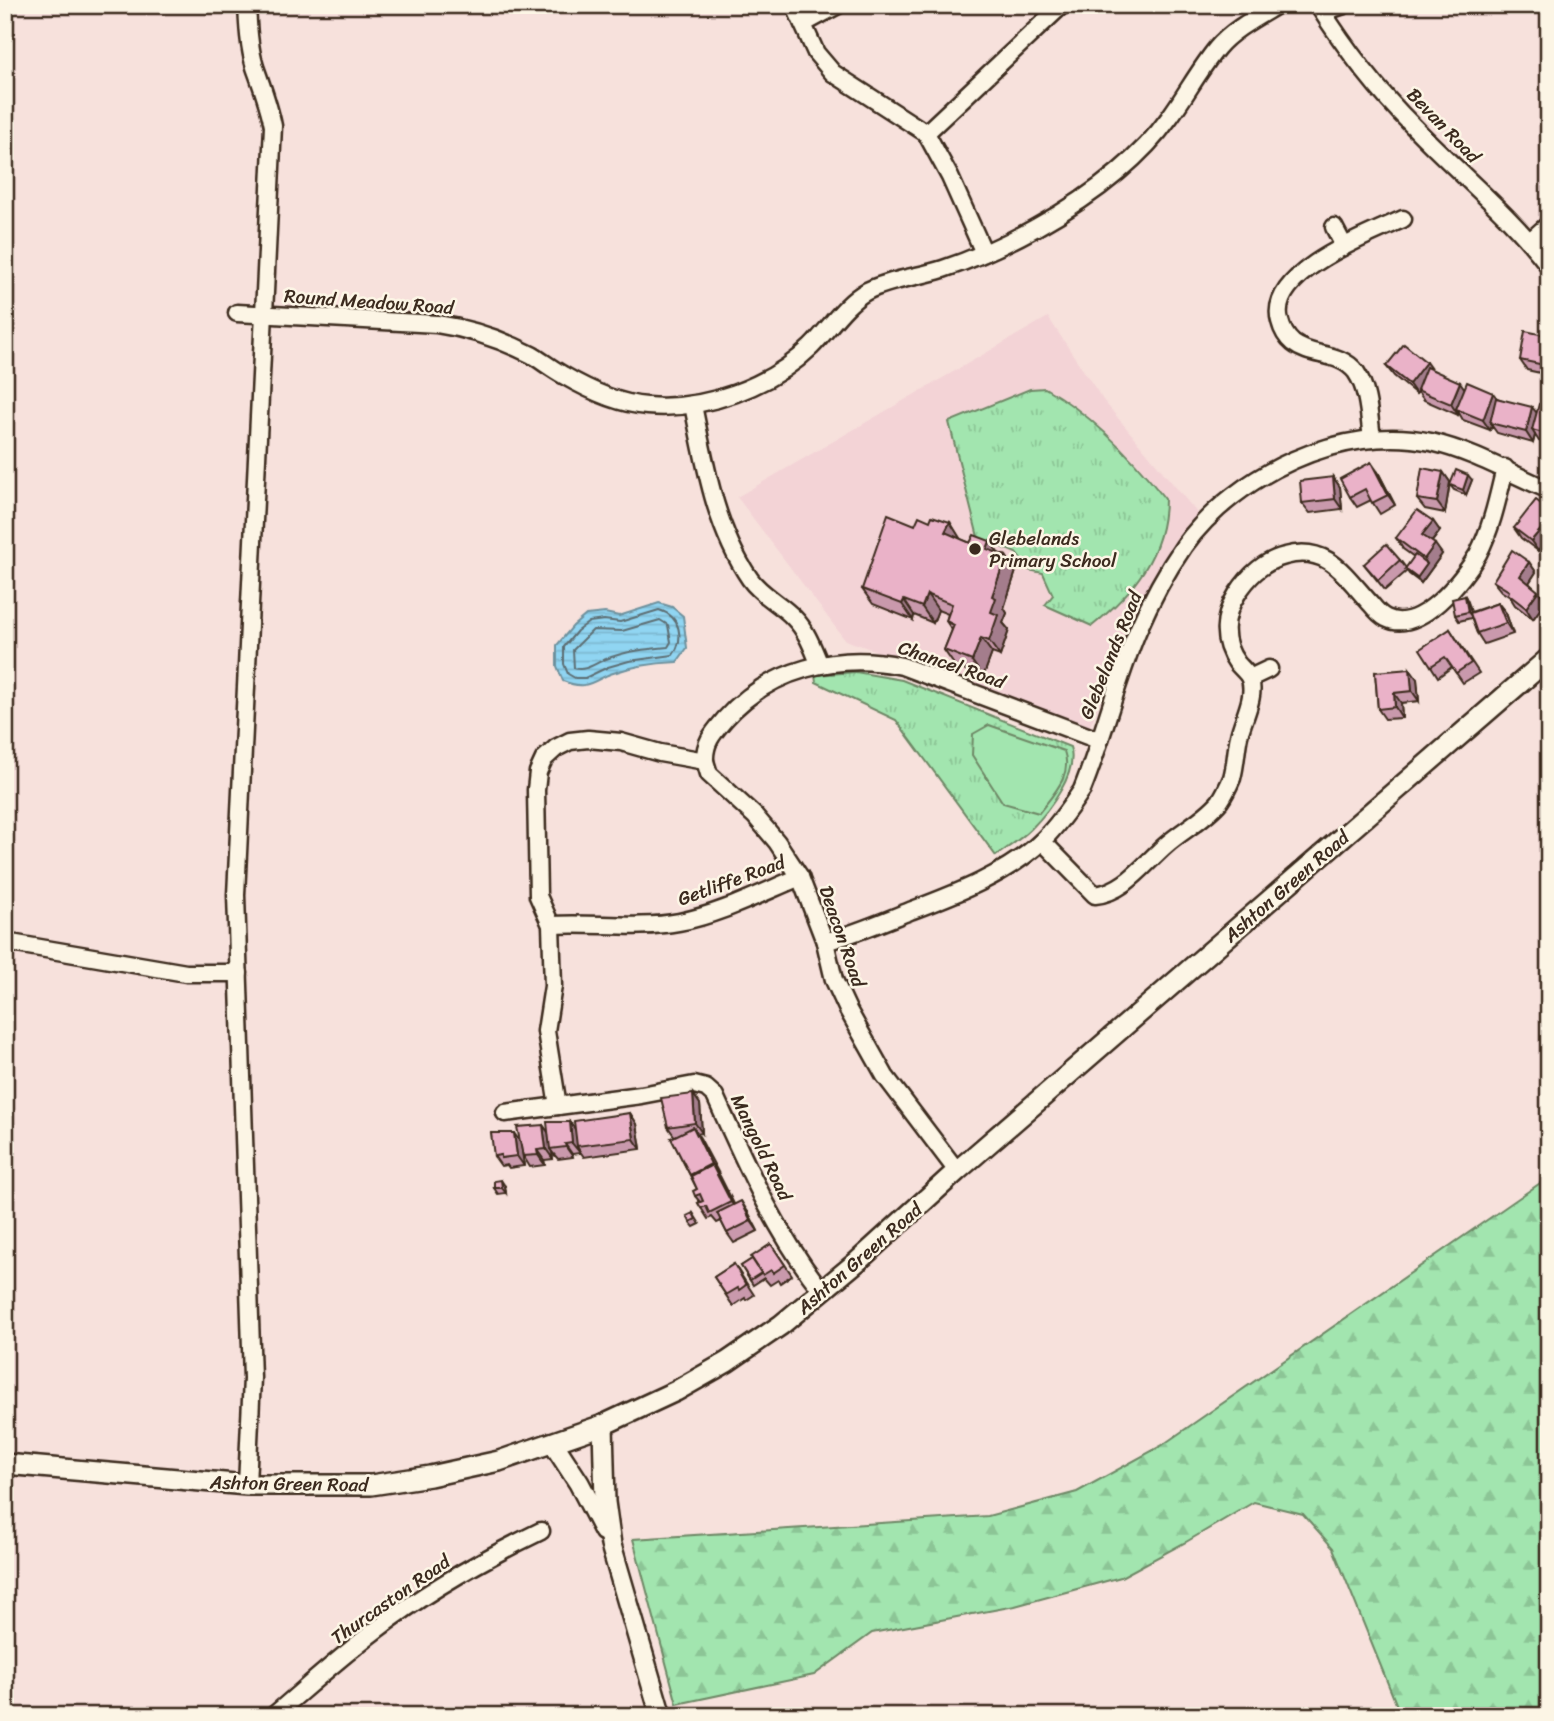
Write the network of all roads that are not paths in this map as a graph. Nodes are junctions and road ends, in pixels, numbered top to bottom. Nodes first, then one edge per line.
1 (247, 5) edge
2 (838, 5) edge
3 (1062, 5) edge
4 (1277, 5) edge
5 (1344, 5) edge
6 (1320, 9) edge
7 (926, 133) junction
8 (1404, 219) dead end
9 (1549, 224) edge
10 (1334, 227) dead end
11 (1530, 241) junction
12 (1344, 246) junction
13 (984, 253) junction
14 (1549, 266) edge
15 (237, 313) dead end
16 (265, 315) junction
17 (693, 405) junction
18 (1373, 439) junction
19 (1505, 468) junction
20 (1545, 486) edge
21 (1403, 623) junction
22 (1403, 641) dead end
23 (1549, 658) edge
24 (820, 665) junction
25 (1269, 668) dead end
26 (1250, 678) junction
27 (1098, 740) junction
28 (705, 761) junction
29 (1042, 841) junction
30 (800, 877) junction
31 (551, 925) junction
32 (5, 942) edge
33 (825, 942) junction
34 (239, 973) junction
35 (558, 1105) junction
36 (505, 1112) dead end
37 (957, 1171) junction
38 (822, 1291) junction
39 (603, 1425) junction
40 (553, 1443) junction
41 (5, 1464) edge
42 (247, 1485) junction
43 (541, 1531) dead end
44 (611, 1545) junction
45 (273, 1716) edge
46 (661, 1716) edge

1 - 16 street
2 - 7 street
3 - 7 street
4 - 13 street, Round Meadow Road
5 - 6 street
6 - 11 street, Bevan Road
7 - 13 street
8 - 12 street
9 - 11 street
10 - 12 street
11 - 14 street, Bevan Road
12 - 18 street
13 - 17 street, Round Meadow Road
15 - 16 street, Round Meadow Road
16 - 17 street, Round Meadow Road
16 - 34 street
17 - 24 street
18 - 19 street, Glebelands Road
18 - 27 street, Glebelands Road
19 - 20 street, Glebelands Road
19 - 21 street
21 - 22 street
21 - 26 street
23 - 37 street, Ashton Green Road
24 - 27 street, Chancel Road
24 - 28 street, Chancel Road
25 - 26 street
26 - 29 street
27 - 29 street, Glebelands Road
28 - 30 street, Deacon Road
28 - 31 street
29 - 33 street, Glebelands Road
30 - 31 street, Getliffe Road
30 - 33 street, Deacon Road
31 - 35 street
32 - 34 street
33 - 37 street, Deacon Road
34 - 42 street
35 - 36 street, Mangold Road
35 - 38 street, Mangold Road
37 - 38 street, Ashton Green Road
38 - 39 street, Ashton Green Road
39 - 40 street, Ashton Green Road
39 - 44 street
40 - 42 street, Ashton Green Road
40 - 44 street
41 - 42 street, Ashton Green Road
43 - 45 street, Thurcaston Road
44 - 46 street

